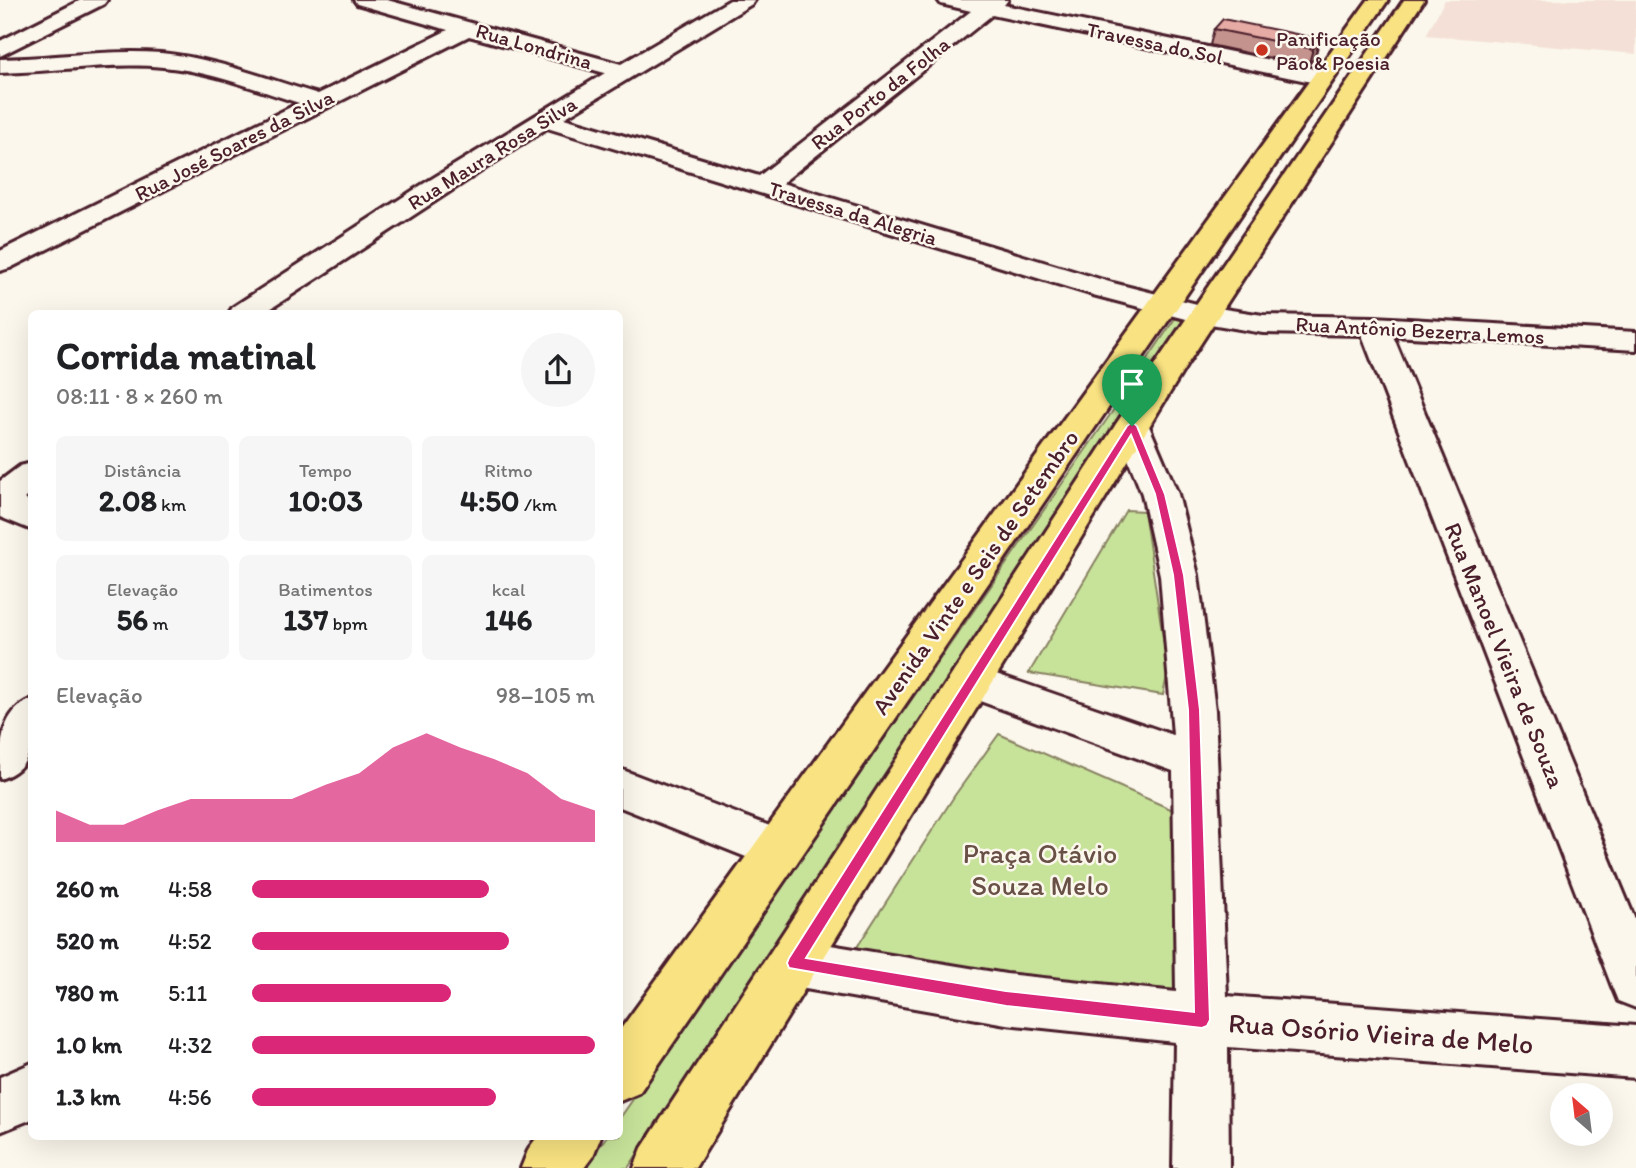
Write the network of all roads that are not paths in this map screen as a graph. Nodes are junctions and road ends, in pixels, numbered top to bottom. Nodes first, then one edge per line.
1 (97, 0) edge
2 (364, 0) edge
3 (745, 0) edge
4 (948, 0) edge
5 (1378, 0) edge
6 (1414, 0) edge
7 (993, 4) edge
8 (468, 27) junction
9 (0, 49) edge
10 (0, 66) edge
11 (622, 71) junction
12 (1321, 77) junction
13 (319, 102) junction
14 (545, 120) junction
15 (763, 186) junction
16 (0, 262) edge
17 (1161, 306) junction
18 (249, 310) edge
19 (1204, 315) junction
20 (1374, 326) junction
21 (1636, 341) edge
22 (1132, 426) junction
23 (28, 477) edge
24 (0, 500) edge
25 (28, 516) edge
26 (970, 681) junction
27 (28, 722) edge
28 (0, 761) edge
29 (1195, 761) junction
30 (630, 802) edge
31 (779, 850) junction
32 (794, 963) junction
33 (1636, 984) edge
34 (1202, 1020) junction
35 (1636, 1052) edge
36 (623, 1070) edge
37 (28, 1092) edge
38 (0, 1105) edge
39 (570, 1140) edge
40 (549, 1168) edge
41 (662, 1168) edge
42 (1201, 1168) edge

1 - 9 street
2 - 8 street, Rua Londrina
3 - 11 street, Rua Maura Rosa Silva
4 - 7 street, Travessa do Sol
5 - 12 main road, Avenida Vinte e Seis de Setembro
6 - 19 main road, Avenida Vinte e Seis de Setembro
7 - 12 street, Travessa do Sol
7 - 15 street, Rua Porto da Folha
8 - 11 street, Rua Londrina
8 - 13 street, Rua José Soares da Silva
10 - 13 street
11 - 14 street, Rua Maura Rosa Silva
12 - 17 main road, Avenida Vinte e Seis de Setembro
13 - 16 street, Rua José Soares da Silva
14 - 15 street, Travessa da Alegria
14 - 18 street, Rua Maura Rosa Silva
15 - 17 street, Travessa da Alegria
17 - 19 street, Travessa da Alegria
17 - 31 main road, Avenida Vinte e Seis de Setembro
19 - 20 street, Rua Antônio Bezerra Lemos
19 - 22 main road, Avenida Vinte e Seis de Setembro
20 - 21 street, Rua Antônio Bezerra Lemos
20 - 33 street, Rua Manoel Vieira de Souza
22 - 26 main road, Avenida Vinte e Seis de Setembro
22 - 29 street
23 - 24 street
24 - 25 street
26 - 29 street
26 - 32 main road, Avenida Vinte e Seis de Setembro
27 - 28 street
29 - 34 street
30 - 31 street
31 - 36 main road, Avenida Vinte e Seis de Setembro
32 - 34 street, Rua Osório Vieira de Melo
32 - 41 main road, Avenida Vinte e Seis de Setembro
34 - 35 street, Rua Osório Vieira de Melo
34 - 42 street
37 - 38 street
39 - 40 main road

